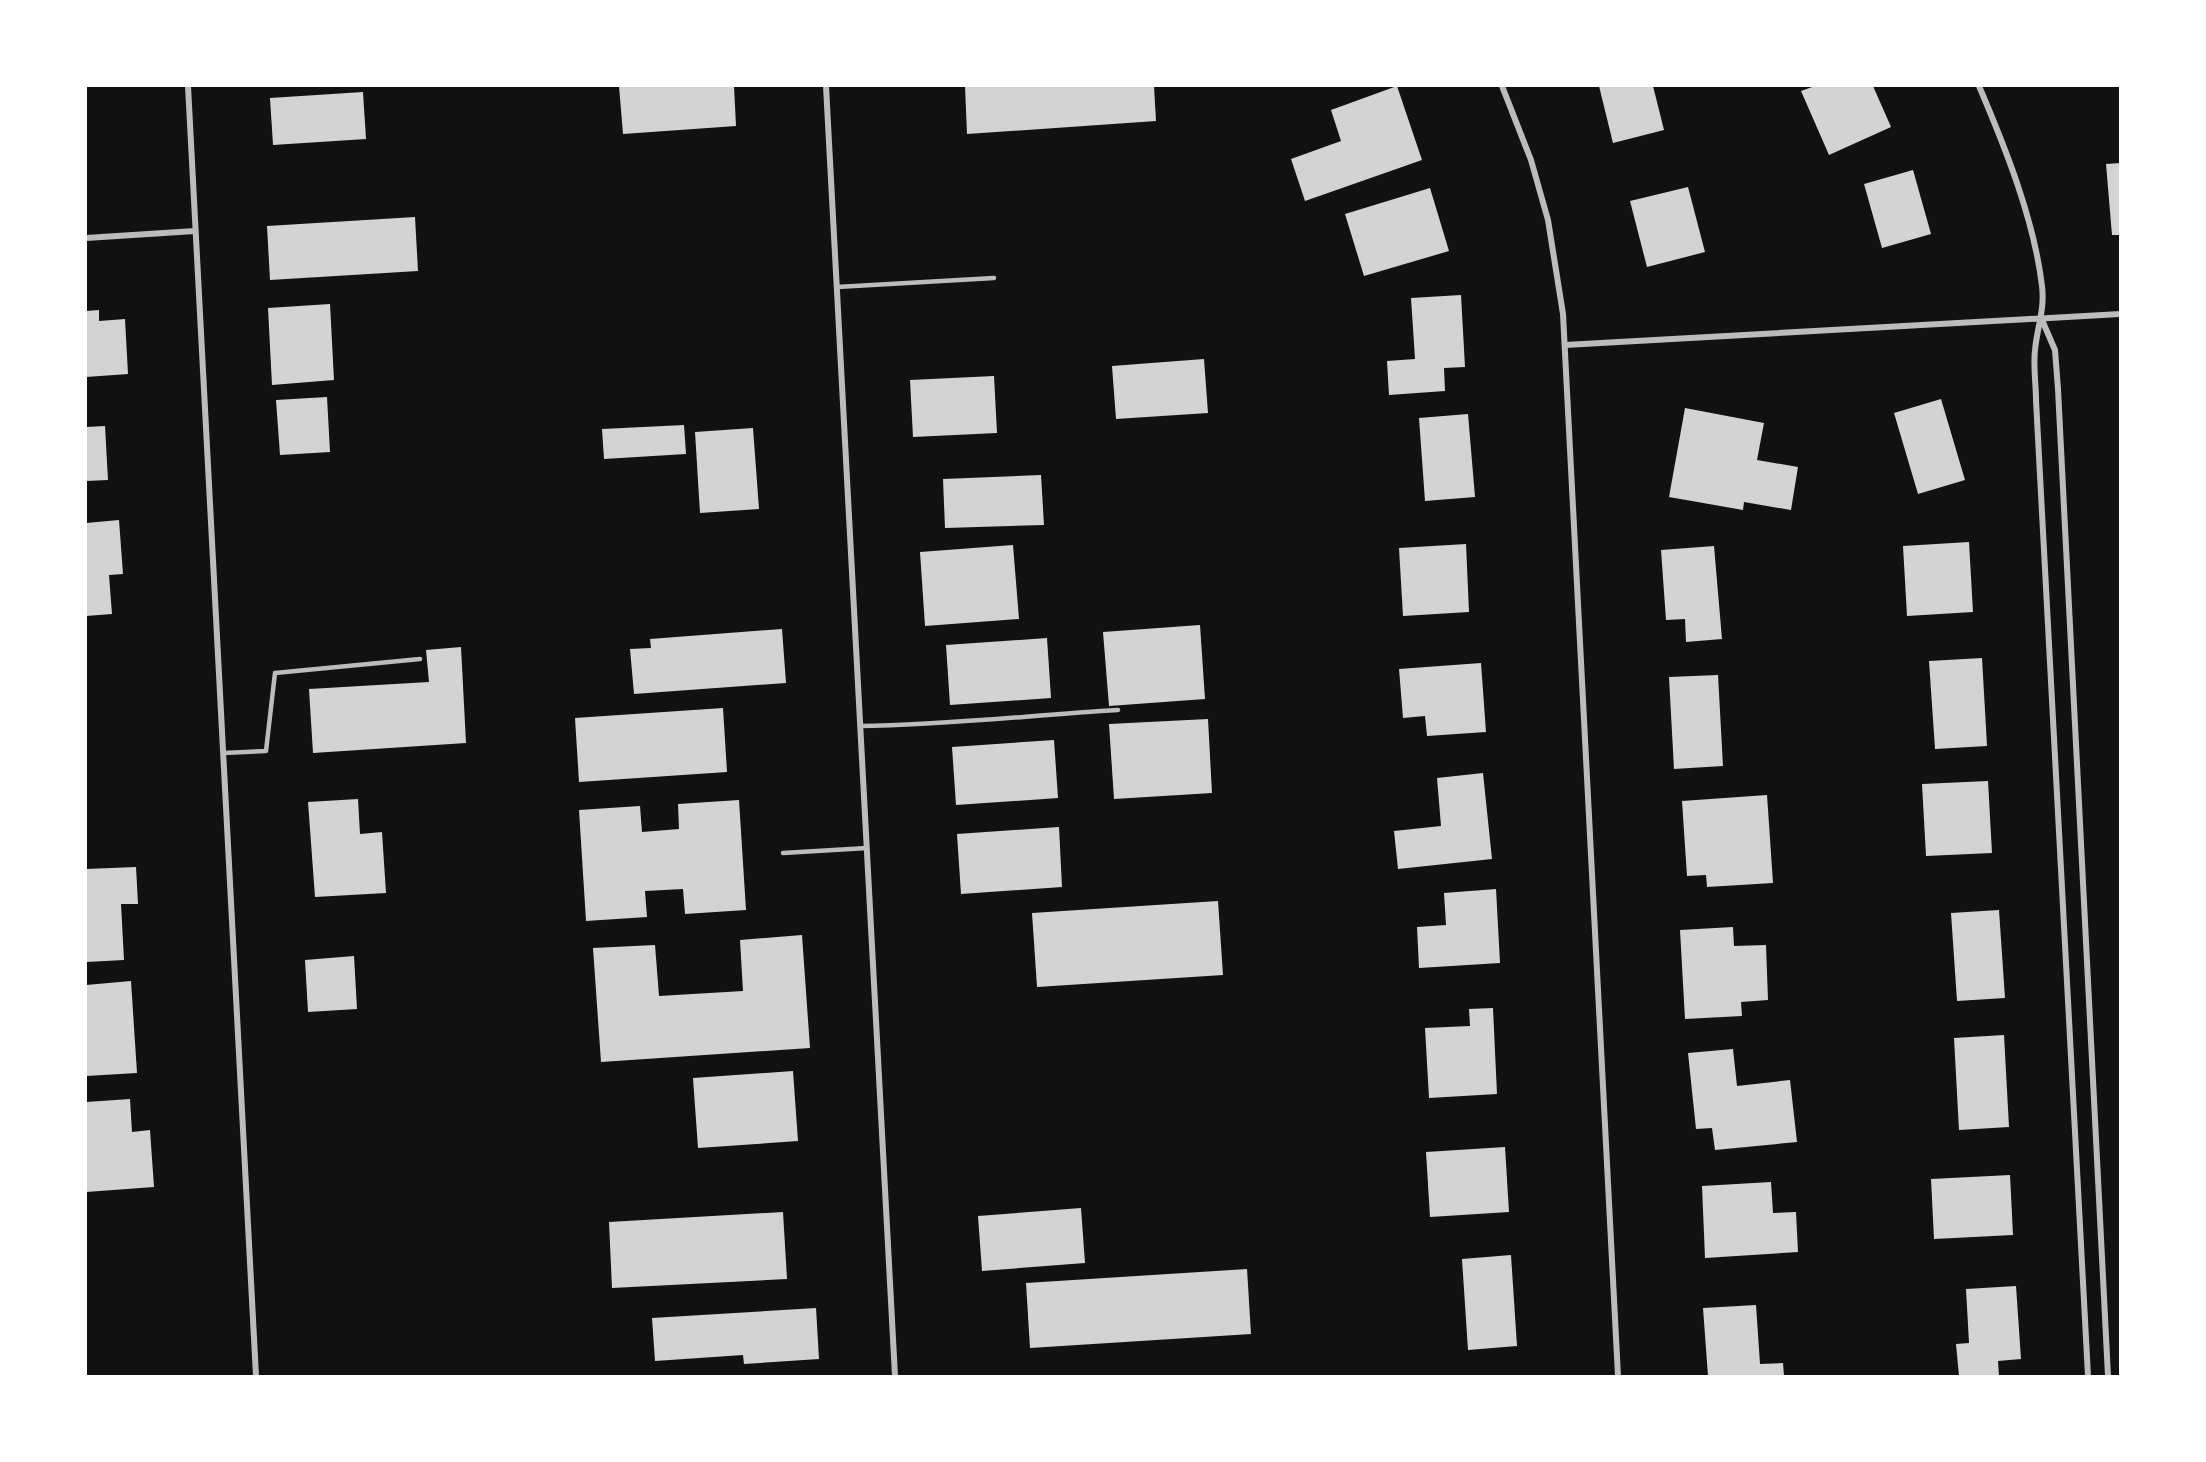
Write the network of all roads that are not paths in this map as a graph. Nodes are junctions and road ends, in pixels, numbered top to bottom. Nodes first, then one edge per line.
1 (188, 86) edge
2 (826, 86) edge
3 (1502, 86) edge
4 (1979, 86) edge
5 (195, 231) junction
6 (86, 238) edge
7 (994, 278) dead end
8 (837, 287) junction
9 (2121, 314) edge
10 (2042, 320) junction
11 (1565, 345) junction
12 (420, 659) dead end
13 (1118, 710) dead end
14 (860, 726) junction
15 (223, 753) junction
16 (867, 848) junction
17 (783, 853) dead end
18 (256, 1377) edge
19 (895, 1377) edge
20 (1618, 1377) edge
21 (2088, 1377) edge
22 (2108, 1377) edge

1 - 5 street
2 - 8 street
3 - 11 street
4 - 10 street
5 - 6 street
5 - 15 street
7 - 8 lane
8 - 14 street
9 - 10 street
10 - 11 street
10 - 21 street
10 - 22 street
11 - 20 street
12 - 15 lane
13 - 14 lane
14 - 16 street
15 - 18 street
16 - 17 lane
16 - 19 street

